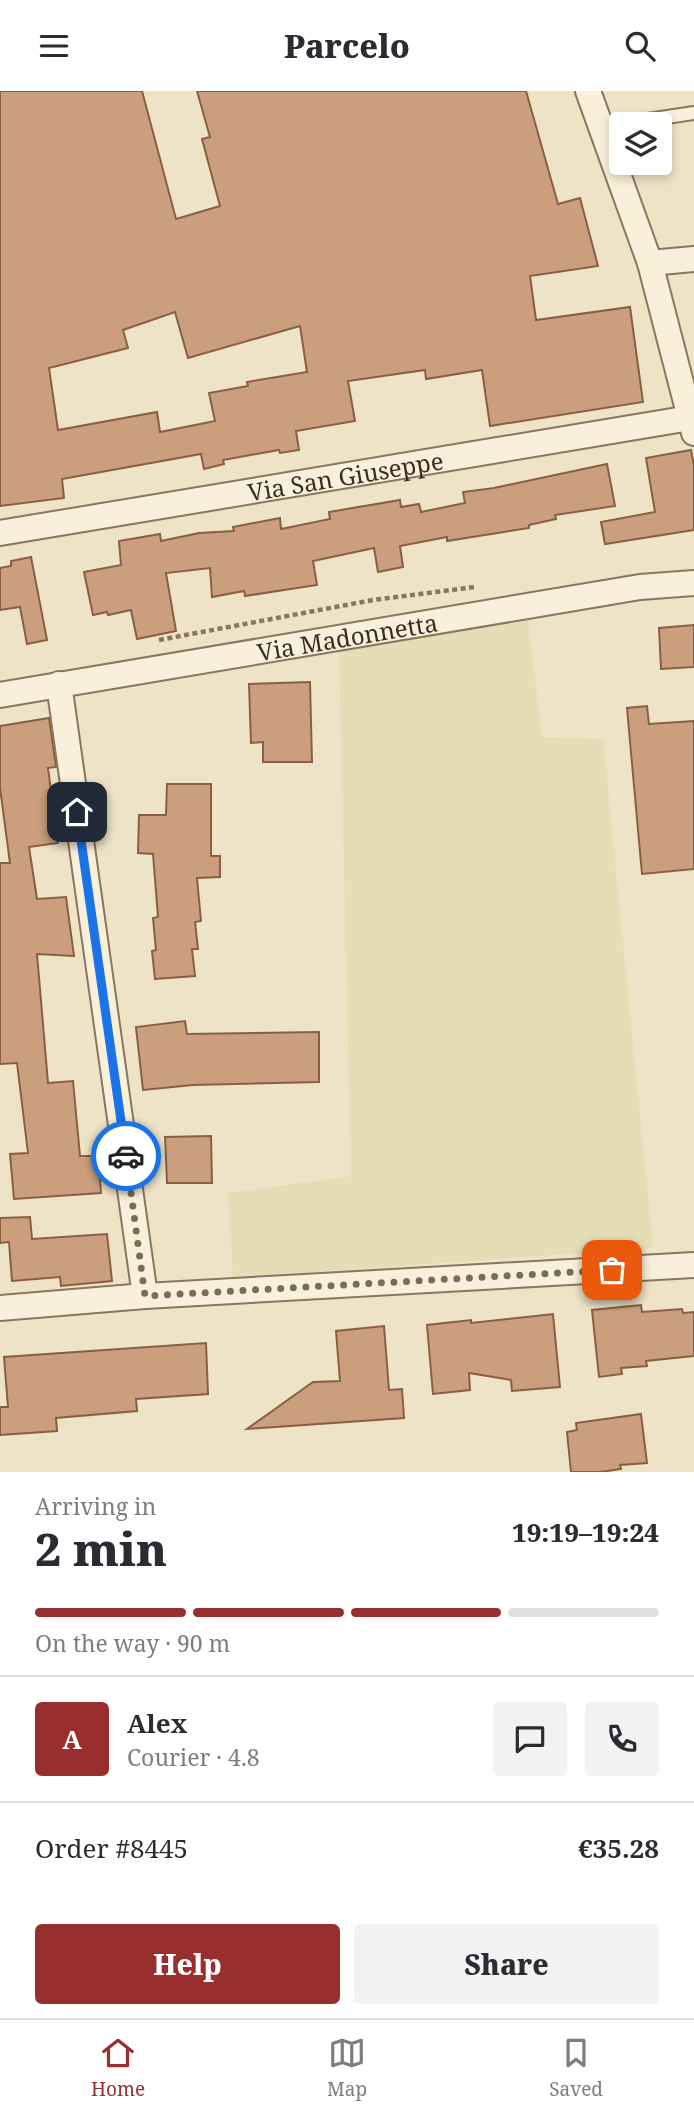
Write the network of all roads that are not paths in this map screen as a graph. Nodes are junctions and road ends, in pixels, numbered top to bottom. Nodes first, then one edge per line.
1 (588, 91) edge
2 (694, 113) edge
3 (601, 127) junction
4 (694, 259) edge
5 (650, 263) junction
6 (692, 426) edge
7 (0, 533) edge
8 (694, 583) edge
9 (59, 684) junction
10 (0, 695) edge
11 (694, 1265) edge
12 (145, 1296) junction
13 (0, 1308) edge

1 - 3 street
2 - 3 lane
3 - 5 street
4 - 5 street
5 - 6 street
6 - 7 street, Via San Giuseppe
8 - 9 street, Via Madonnetta
9 - 10 street, Via Madonnetta
9 - 12 street
11 - 12 street
12 - 13 street

